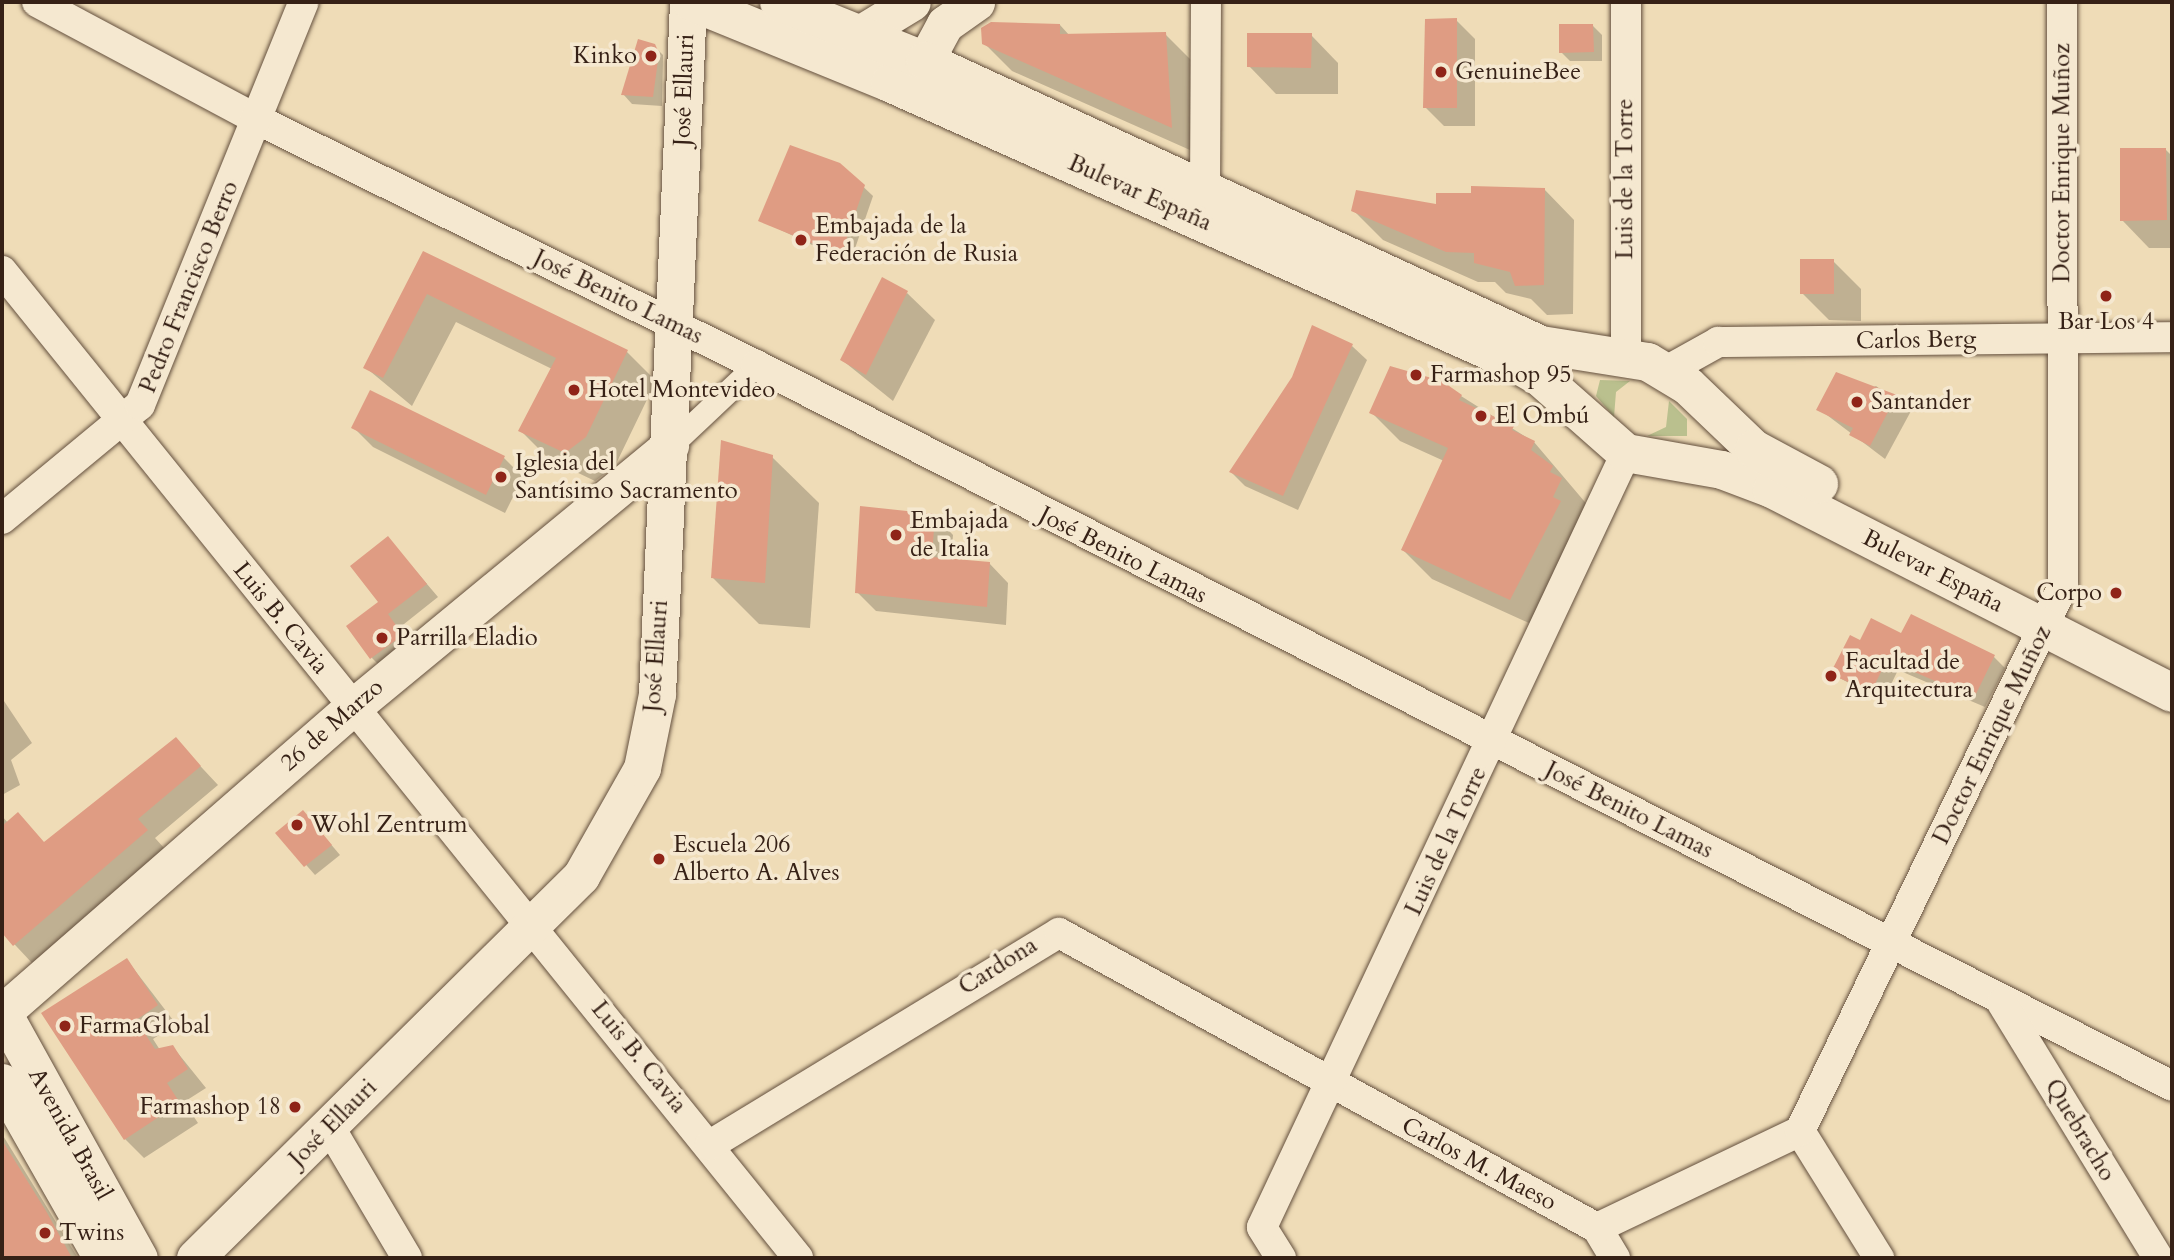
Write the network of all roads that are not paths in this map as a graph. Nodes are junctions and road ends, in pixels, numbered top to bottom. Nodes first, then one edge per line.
1 (37, 2) edge
2 (304, 2) edge
3 (690, 2) edge
4 (779, 2) edge
5 (912, 2) edge
6 (976, 2) edge
7 (1206, 2) edge
8 (1626, 2) edge
9 (2062, 2) edge
10 (858, 35) junction
11 (925, 61) junction
12 (890, 83) junction
13 (258, 120) junction
14 (1200, 204) junction
15 (2, 271) edge
16 (674, 326) junction
17 (2172, 337) edge
18 (2062, 338) junction
19 (1610, 355) junction
20 (755, 365) junction
21 (1666, 371) junction
22 (1574, 407) junction
23 (1710, 411) junction
24 (122, 424) junction
25 (670, 446) junction
26 (1626, 453) junction
27 (1688, 464) junction
28 (2, 519) edge
29 (2050, 616) junction
30 (2172, 663) edge
31 (2172, 693) edge
32 (353, 707) junction
33 (1493, 740) junction
34 (533, 925) junction
35 (1888, 944) junction
36 (2002, 1003) junction
37 (2, 1012) edge
38 (2, 1082) edge
39 (1331, 1084) junction
40 (2172, 1086) edge
41 (329, 1126) junction
42 (1800, 1131) junction
43 (709, 1145) junction
44 (1597, 1228) junction
45 (102, 1258) edge
46 (139, 1258) edge
47 (195, 1258) edge
48 (407, 1258) edge
49 (798, 1258) edge
50 (1281, 1258) edge
51 (1615, 1258) edge
52 (1879, 1258) edge
53 (2158, 1258) edge

1 - 13 street, José Benito Lamas
2 - 13 street, Pedro Francisco Berro
3 - 12 main road, Bulevar España
3 - 16 street, José Ellauri
4 - 10 main road, Bulevar España
5 - 10 street
6 - 11 street
7 - 14 street
8 - 19 street, Luis de la Torre
9 - 18 street, Doctor Enrique Muñoz
10 - 11 main road, Bulevar España
11 - 12 street
11 - 14 main road, Bulevar España
12 - 14 main road, Bulevar España
13 - 16 street, José Benito Lamas
13 - 24 street, Pedro Francisco Berro
14 - 19 main road, Bulevar España
14 - 22 main road, Bulevar España
15 - 24 street, Luis B. Cavia
16 - 20 street, José Benito Lamas
16 - 25 street, José Ellauri
17 - 18 street, Carlos Berg
18 - 21 street, Carlos Berg
18 - 29 street, Doctor Enrique Muñoz
19 - 21 main road, Bulevar España
19 - 22 main road
20 - 25 street
20 - 33 street, José Benito Lamas
21 - 23 main road, Bulevar España
22 - 26 main road, Bulevar España
23 - 27 main road
23 - 29 main road, Bulevar España
24 - 28 street, Pedro Francisco Berro
24 - 32 street, Luis B. Cavia
25 - 32 street, 26 de Marzo
25 - 34 street, José Ellauri
26 - 27 main road, Bulevar España
26 - 33 street, Luis de la Torre
27 - 29 main road, Bulevar España
29 - 30 main road, Bulevar España
29 - 31 main road, Bulevar España
29 - 35 street, Doctor Enrique Muñoz
32 - 34 street, Luis B. Cavia
32 - 37 street, 26 de Marzo
33 - 35 street, José Benito Lamas
33 - 39 street, Luis de la Torre
34 - 41 street, José Ellauri
34 - 43 street, Luis B. Cavia
35 - 36 street, José Benito Lamas
35 - 42 street, Doctor Enrique Muñoz
36 - 40 street, José Benito Lamas
36 - 53 street, Quebracho
37 - 46 street, Avenida Brasil
38 - 45 street, Avenida Brasil
39 - 43 street, Cardona
39 - 44 street, Carlos M. Maeso
39 - 50 street, Luis de la Torre
41 - 47 street, José Ellauri
41 - 48 street
42 - 44 street
42 - 52 street
43 - 49 street, Luis B. Cavia
44 - 51 street

